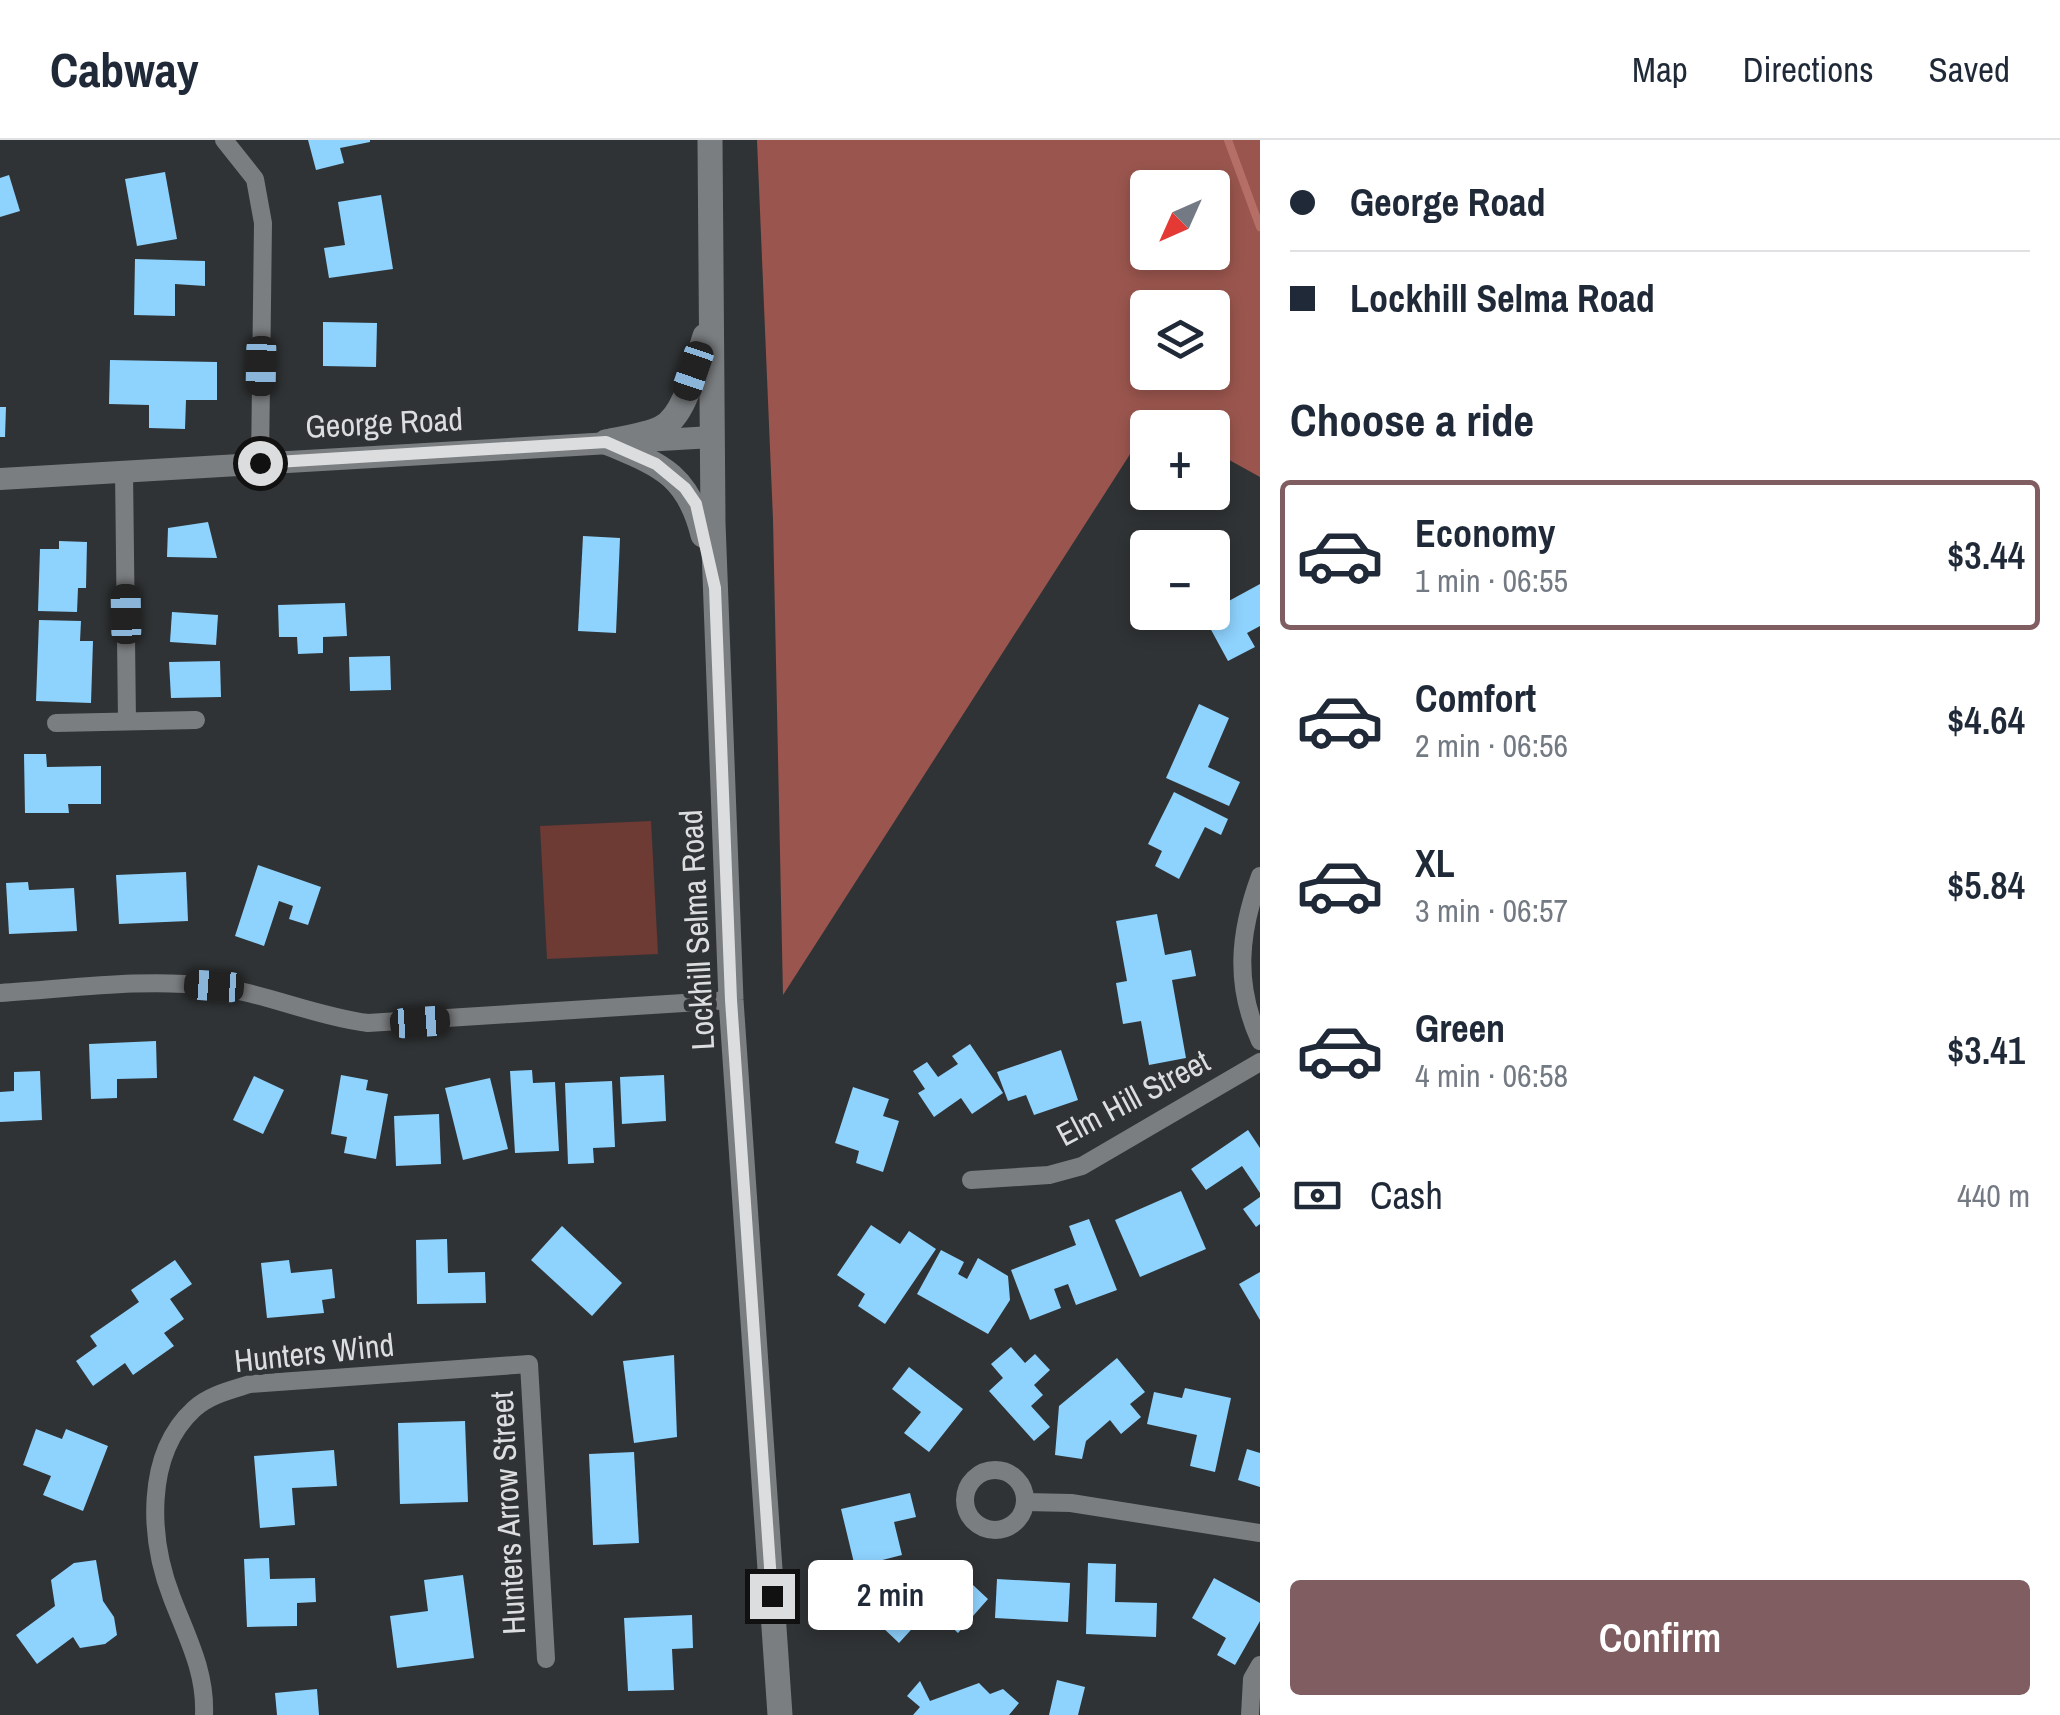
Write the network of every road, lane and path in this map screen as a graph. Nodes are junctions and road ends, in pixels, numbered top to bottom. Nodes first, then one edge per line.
1 (224, 140) edge
2 (710, 140) edge
3 (712, 318) junction
4 (712, 437) junction
5 (606, 442) junction
6 (260, 463) junction
7 (124, 471) junction
8 (0, 478) edge
9 (715, 588) junction
10 (196, 720) dead end
11 (127, 722) junction
12 (56, 723) dead end
13 (1260, 876) edge
14 (0, 993) edge
15 (731, 1000) junction
16 (1260, 1041) edge
17 (1260, 1062) edge
18 (971, 1180) dead end
19 (529, 1364) joint
20 (1025, 1502) dead end
21 (1260, 1534) edge
22 (546, 1660) dead end
23 (1260, 1665) edge
24 (1260, 1709) edge
25 (204, 1715) edge
26 (780, 1715) edge
27 (1252, 1715) edge

1 - 6 street
2 - 3 main road, Lockhill Selma Road
3 - 4 main road, Lockhill Selma Road
3 - 5 main road
4 - 5 street, George Road
4 - 9 main road, Lockhill Selma Road
5 - 6 street, George Road
5 - 9 main road
6 - 7 street, George Road
7 - 8 street, George Road
7 - 11 street
9 - 15 main road, Lockhill Selma Road
10 - 11 street
11 - 12 street
13 - 16 street
14 - 15 street
15 - 26 main road, Lockhill Selma Road
17 - 18 street, Elm Hill Street
19 - 22 street, Hunters Arrow Street
19 - 25 street, Hunters Wind
20 - 21 street
23 - 27 street
24 - 27 street

